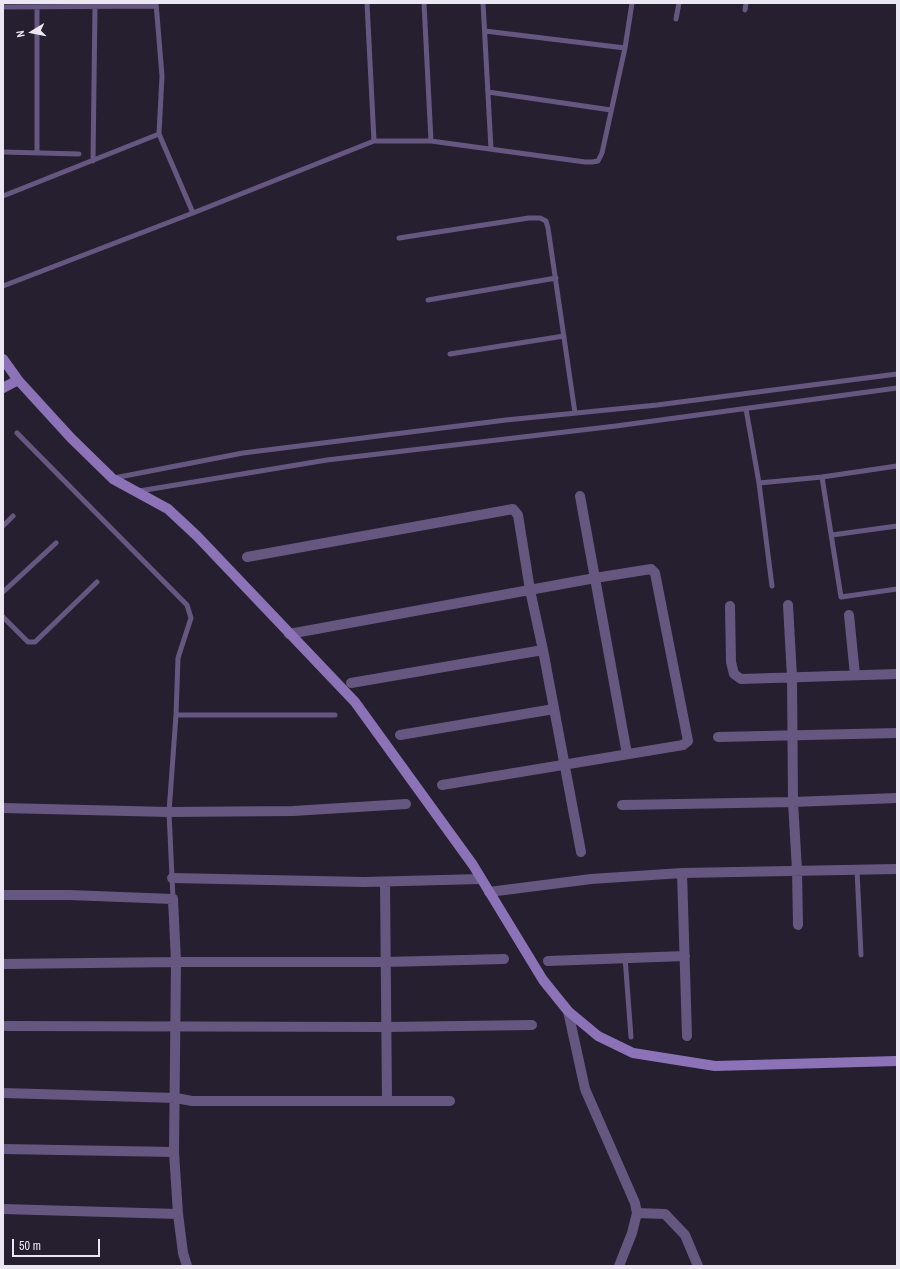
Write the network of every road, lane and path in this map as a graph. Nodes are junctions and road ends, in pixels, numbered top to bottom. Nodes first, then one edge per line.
1 (366, 3) edge
2 (424, 3) edge
3 (483, 3) edge
4 (632, 3) edge
5 (679, 3) edge
6 (746, 3) edge
7 (156, 5) edge
8 (3, 7) edge
9 (37, 7) junction
10 (95, 7) junction
11 (745, 10) dead end
12 (676, 19) dead end
13 (485, 31) junction
14 (625, 48) junction
15 (488, 92) junction
16 (611, 110) junction
17 (159, 134) junction
18 (374, 141) junction
19 (431, 141) junction
20 (491, 149) junction
21 (3, 152) edge
22 (37, 152) junction
23 (79, 154) dead end
24 (92, 161) junction
25 (3, 196) edge
26 (193, 213) junction
27 (399, 238) dead end
28 (556, 278) junction
29 (3, 286) edge
30 (428, 300) dead end
31 (564, 336) junction
32 (450, 354) dead end
33 (3, 359) edge
34 (897, 374) edge
35 (18, 380) junction
36 (3, 388) edge
37 (897, 388) edge
38 (746, 409) junction
39 (575, 413) junction
40 (17, 433) dead end
41 (897, 466) edge
42 (822, 477) junction
43 (113, 479) junction
44 (759, 483) junction
45 (136, 492) junction
46 (580, 496) dead end
47 (13, 516) dead end
48 (3, 526) edge
49 (897, 526) edge
50 (832, 535) junction
51 (56, 543) dead end
52 (248, 557) dead end
53 (595, 578) junction
54 (97, 582) dead end
55 (772, 586) dead end
56 (897, 589) edge
57 (530, 590) junction
58 (3, 592) edge
59 (788, 605) dead end
60 (730, 606) dead end
61 (849, 614) dead end
62 (3, 616) edge
63 (289, 634) junction
64 (543, 650) junction
65 (897, 674) edge
66 (854, 675) junction
67 (792, 677) junction
68 (351, 683) dead end
69 (554, 709) junction
70 (176, 715) junction
71 (335, 715) dead end
72 (897, 733) edge
73 (400, 735) dead end
74 (792, 735) junction
75 (718, 737) dead end
76 (627, 754) junction
77 (564, 765) junction
78 (442, 785) dead end
79 (897, 798) edge
80 (793, 802) junction
81 (406, 804) dead end
82 (622, 805) dead end
83 (4, 807) edge
84 (169, 812) junction
85 (581, 852) dead end
86 (897, 869) edge
87 (797, 870) junction
88 (857, 870) junction
89 (682, 873) junction
90 (172, 878) junction
91 (481, 879) junction
92 (385, 882) junction
93 (489, 892) junction
94 (3, 895) edge
95 (173, 899) junction
96 (798, 925) dead end
97 (861, 955) dead end
98 (685, 956) junction
99 (625, 958) junction
100 (504, 959) dead end
101 (548, 961) dead end
102 (176, 962) junction
103 (385, 962) junction
104 (3, 964) edge
105 (568, 1011) junction
106 (532, 1025) dead end
107 (3, 1026) edge
108 (175, 1026) junction
109 (387, 1028) junction
110 (687, 1036) dead end
111 (631, 1037) dead end
112 (897, 1061) edge
113 (3, 1093) edge
114 (176, 1098) junction
115 (387, 1101) junction
116 (450, 1101) dead end
117 (3, 1149) edge
118 (174, 1152) junction
119 (3, 1209) edge
120 (637, 1213) junction
121 (178, 1214) junction
122 (187, 1266) edge
123 (619, 1266) edge
124 (698, 1266) edge

1 - 18 lane
2 - 19 lane
3 - 13 lane
4 - 14 lane
5 - 12 lane
6 - 11 lane
7 - 10 lane
7 - 17 lane
8 - 9 lane
9 - 10 lane
9 - 22 lane
10 - 24 lane
13 - 14 lane
13 - 15 lane
14 - 16 lane
15 - 16 lane
15 - 20 lane
16 - 20 lane
17 - 24 lane
17 - 26 lane
18 - 19 lane
18 - 26 lane
19 - 20 lane
21 - 22 lane
22 - 23 lane
24 - 25 lane
26 - 29 lane
27 - 28 lane
28 - 30 lane
28 - 31 lane
31 - 32 lane
31 - 39 lane
33 - 35 street
34 - 39 lane
35 - 36 street
35 - 43 street
37 - 38 lane
38 - 44 lane
38 - 45 lane
39 - 43 lane
40 - 70 lane
41 - 42 lane
42 - 44 lane
42 - 50 lane
43 - 45 street
44 - 55 lane
45 - 63 street
46 - 53 street
47 - 48 lane
49 - 50 lane
50 - 56 lane
51 - 58 lane
52 - 57 street
53 - 57 street
53 - 76 street
53 - 76 street
54 - 62 lane
57 - 63 street
57 - 64 street
59 - 67 street
60 - 67 street
61 - 66 street
63 - 91 street
64 - 68 street
64 - 69 street
65 - 66 street
66 - 67 street
67 - 74 street
69 - 73 street
69 - 77 street
70 - 71 lane
70 - 84 lane
72 - 74 street
74 - 75 street
74 - 80 street
76 - 77 street
77 - 78 street
77 - 85 street
79 - 80 street
80 - 82 street
80 - 87 street
81 - 84 street
83 - 84 street
84 - 90 lane
86 - 88 street
87 - 88 street
87 - 89 street
87 - 96 street
88 - 97 lane
89 - 93 street
89 - 98 street
90 - 92 street
90 - 95 lane
91 - 92 street
91 - 93 street
92 - 103 street
93 - 105 street
94 - 95 street
95 - 102 street
98 - 99 street
98 - 110 street
99 - 101 street
99 - 111 lane
100 - 103 street
102 - 103 street
102 - 104 street
102 - 108 street
103 - 109 street
105 - 112 street
105 - 120 street
106 - 109 street
107 - 108 street
108 - 109 street
108 - 114 street
109 - 115 street
113 - 114 street
114 - 115 street
114 - 118 street
115 - 116 street
117 - 118 street
118 - 121 street
119 - 121 street
120 - 123 street
120 - 124 street
121 - 122 street

